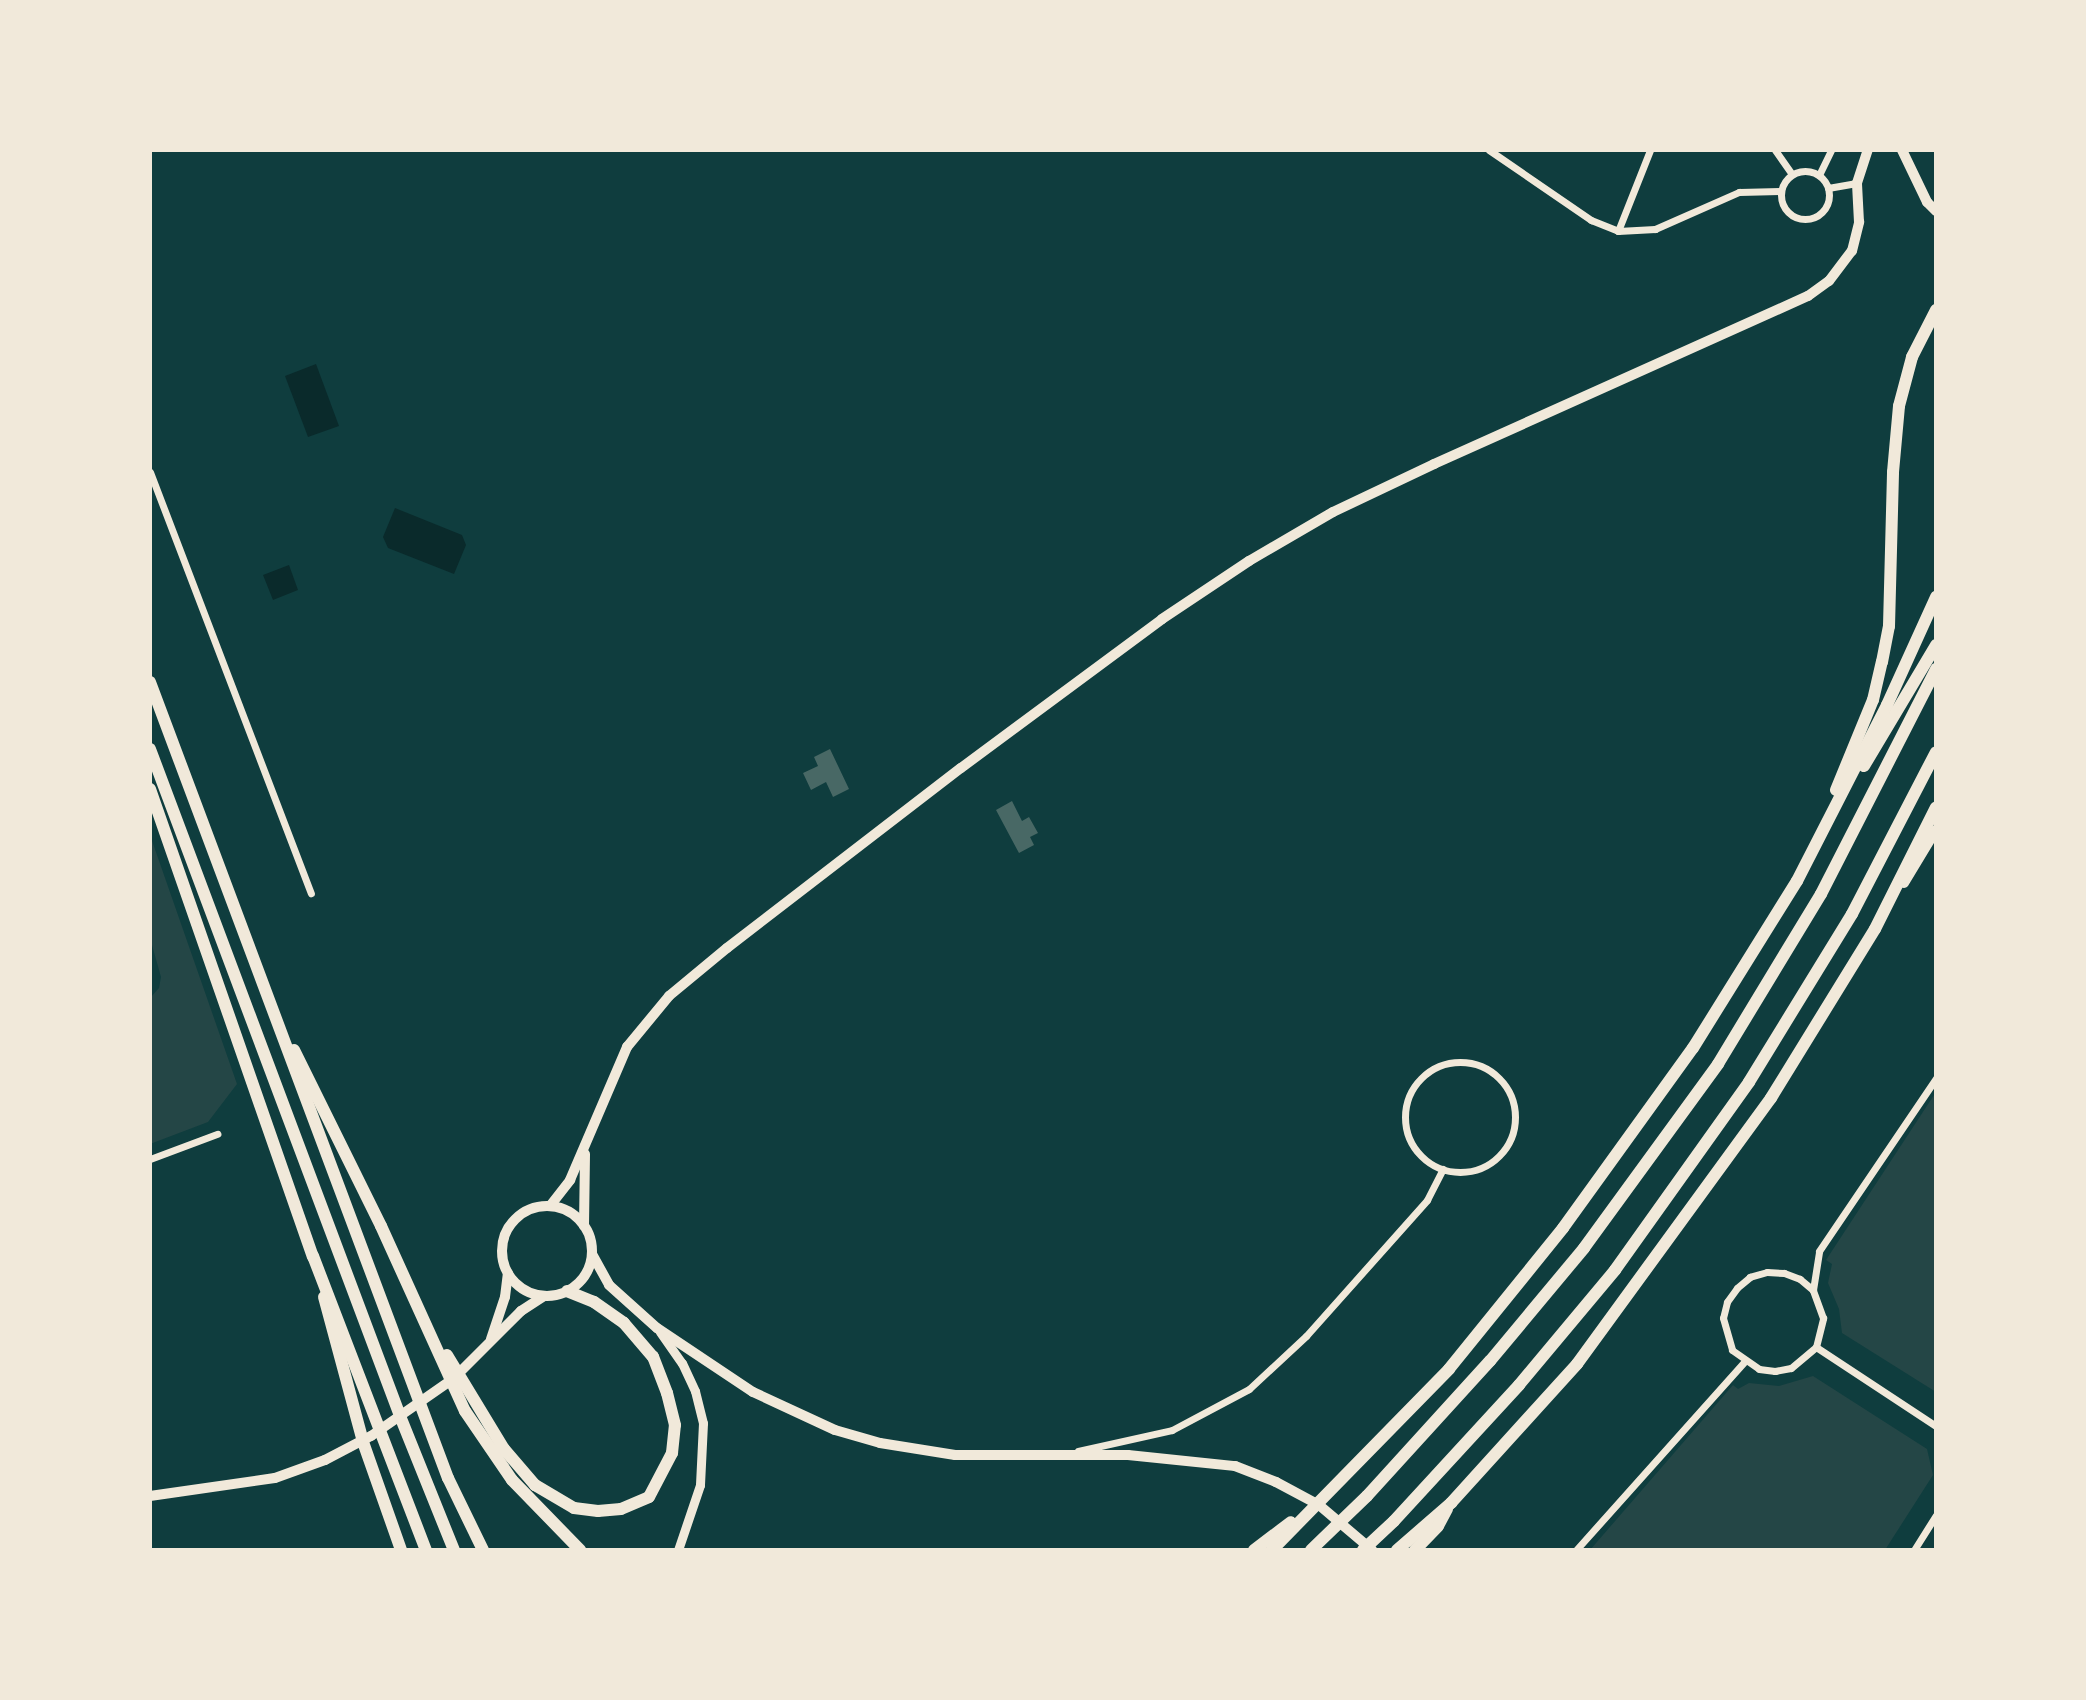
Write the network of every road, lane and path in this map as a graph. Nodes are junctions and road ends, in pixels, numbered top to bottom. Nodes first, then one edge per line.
1 (1489, 150) edge
2 (1650, 150) edge
3 (1775, 150) edge
4 (1831, 150) edge
5 (1868, 150) edge
6 (1902, 150) edge
7 (1792, 174) junction
8 (1819, 175) junction
9 (1857, 183) junction
10 (1828, 188) junction
11 (1781, 191) junction
12 (1936, 211) edge
13 (1618, 231) junction
14 (1936, 310) edge
15 (150, 472) edge
16 (1936, 597) edge
17 (1936, 645) edge
18 (1936, 669) edge
19 (150, 682) edge
20 (150, 749) edge
21 (1936, 752) edge
22 (150, 789) edge
23 (1936, 807) edge
24 (1825, 829) junction
25 (1936, 830) edge
26 (311, 893) dead end
27 (1875, 929) junction
28 (1753, 956) junction
29 (285, 1038) junction
30 (1936, 1078) edge
31 (217, 1134) dead end
32 (586, 1144) junction
33 (150, 1159) edge
34 (1443, 1169) junction
35 (550, 1206) junction
36 (585, 1226) junction
37 (592, 1254) junction
38 (313, 1256) junction
39 (508, 1273) junction
40 (1813, 1290) junction
41 (567, 1291) junction
42 (544, 1296) junction
43 (417, 1308) junction
44 (657, 1328) junction
45 (490, 1341) junction
46 (1816, 1347) junction
47 (1744, 1362) junction
48 (1936, 1426) edge
49 (1070, 1453) junction
50 (1332, 1491) junction
51 (151, 1496) edge
52 (1451, 1503) junction
53 (1936, 1515) edge
54 (389, 1517) junction
55 (393, 1550) edge
56 (401, 1550) edge
57 (426, 1550) edge
58 (454, 1550) edge
59 (483, 1550) edge
60 (580, 1550) edge
61 (678, 1550) edge
62 (1254, 1550) edge
63 (1272, 1550) edge
64 (1311, 1550) edge
65 (1363, 1550) edge
66 (1372, 1550) edge
67 (1397, 1550) edge
68 (1415, 1550) edge
69 (1576, 1550) edge
70 (1914, 1550) edge

1 - 13 street
2 - 13 street
3 - 7 street
4 - 8 street
5 - 9 main road
6 - 12 main road
7 - 8 street
7 - 11 street
8 - 10 street
9 - 10 street
9 - 32 main road
10 - 11 street
11 - 13 street
14 - 28 highway
15 - 26 street
16 - 24 highway
17 - 24 highway
18 - 64 highway
19 - 29 highway
20 - 58 highway
21 - 65 highway
22 - 38 highway
23 - 27 highway
24 - 28 highway
25 - 27 main road
27 - 52 highway
28 - 50 highway
29 - 43 highway
29 - 59 highway
30 - 40 street
31 - 33 street
32 - 35 main road
32 - 36 main road
34 - 34 street
34 - 49 street
35 - 36 main road
35 - 39 main road
36 - 37 main road
37 - 41 main road
37 - 44 main road
38 - 54 highway
38 - 57 highway
39 - 42 main road
39 - 45 main road
40 - 46 street
40 - 47 street
41 - 42 main road
41 - 43 highway
42 - 45 main road
43 - 60 highway
44 - 49 main road
44 - 61 main road
45 - 51 main road
46 - 47 street
46 - 48 street
47 - 69 street
49 - 66 main road
50 - 62 highway
50 - 63 highway
52 - 67 highway
52 - 68 highway
53 - 70 street
54 - 55 highway
54 - 56 highway

